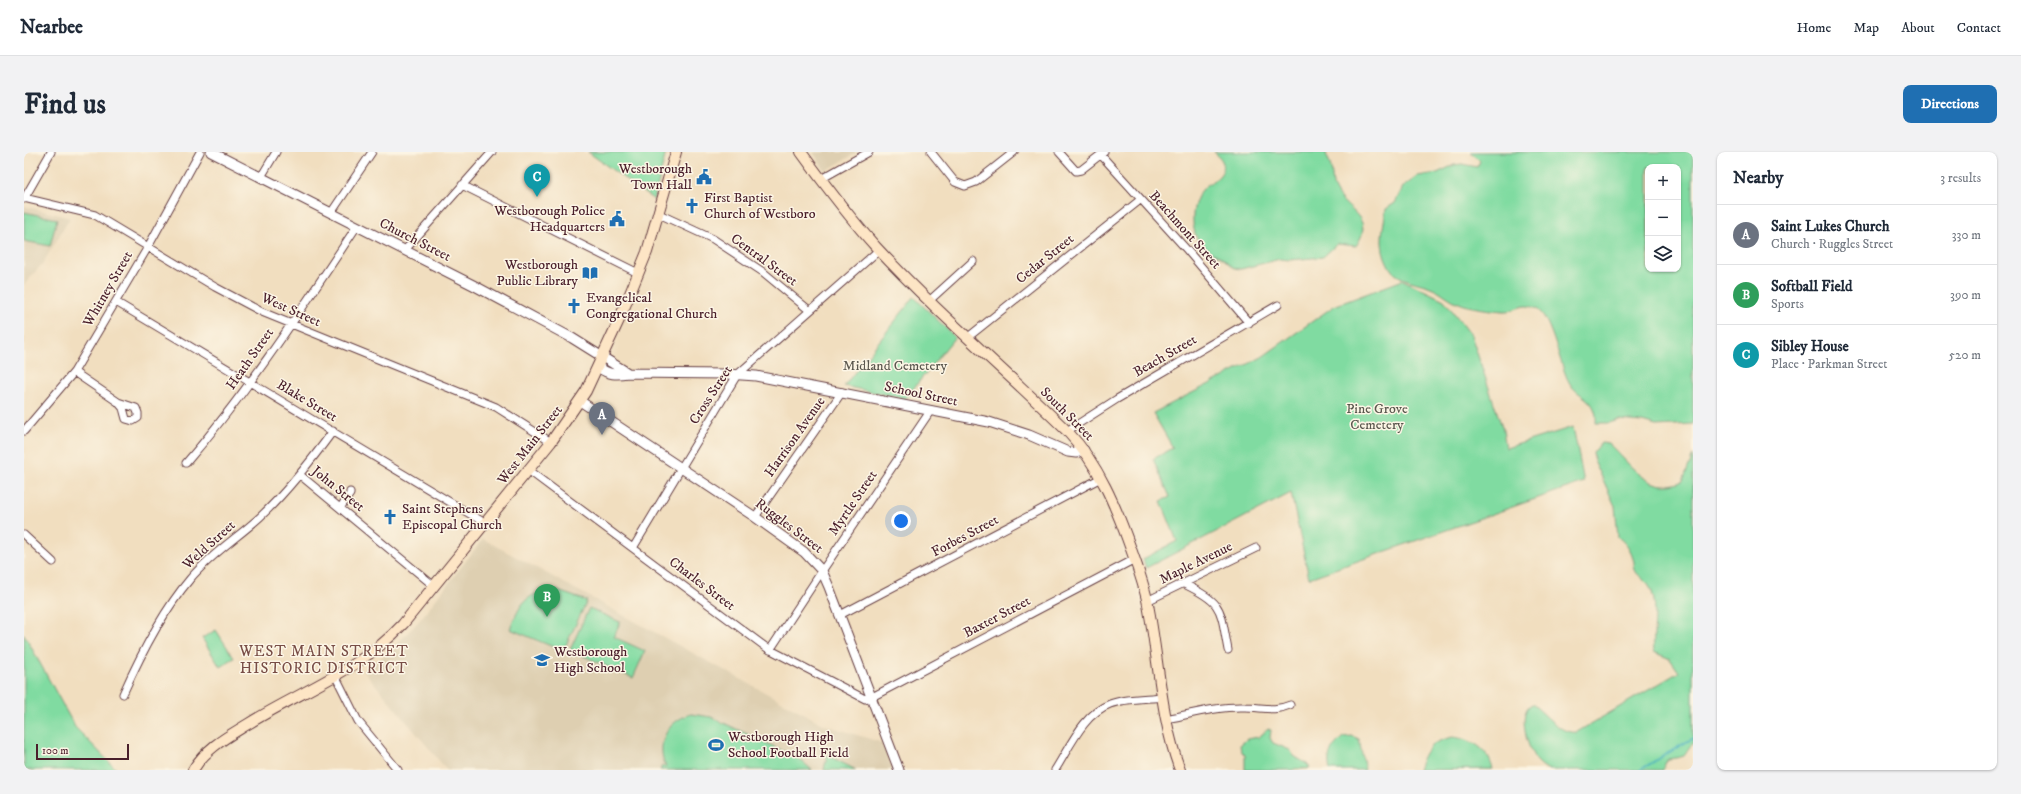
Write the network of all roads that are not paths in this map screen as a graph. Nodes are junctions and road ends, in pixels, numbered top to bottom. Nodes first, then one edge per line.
1 (51, 152) edge
2 (200, 152) edge
3 (211, 152) edge
4 (276, 152) edge
5 (372, 152) edge
6 (492, 152) edge
7 (676, 152) edge
8 (801, 152) edge
9 (868, 152) edge
10 (931, 152) edge
11 (1014, 152) edge
12 (1059, 152) edge
13 (1103, 153) edge
14 (261, 177) junction
15 (820, 179) junction
16 (462, 186) junction
17 (24, 198) edge
18 (1140, 200) junction
19 (331, 213) junction
20 (659, 214) junction
21 (357, 226) junction
22 (148, 247) junction
23 (405, 250) junction
24 (879, 250) junction
25 (973, 261) dead end
26 (638, 273) junction
27 (929, 301) junction
28 (116, 302) junction
29 (1278, 305) dead end
30 (809, 310) junction
31 (1249, 323) junction
32 (290, 324) junction
33 (967, 338) junction
34 (603, 357) junction
35 (598, 367) junction
36 (74, 372) junction
37 (628, 373) junction
38 (737, 375) junction
39 (250, 382) junction
40 (842, 392) junction
41 (580, 401) junction
42 (118, 402) dead end
43 (931, 410) junction
44 (24, 431) edge
45 (333, 431) junction
46 (1067, 431) junction
47 (551, 442) junction
48 (1084, 450) junction
49 (186, 463) dead end
50 (680, 468) junction
51 (528, 470) junction
52 (300, 475) junction
53 (1101, 478) junction
54 (350, 492) dead end
55 (340, 508) junction
56 (755, 517) junction
57 (485, 522) junction
58 (24, 536) edge
59 (633, 548) junction
60 (1256, 548) dead end
61 (1135, 559) junction
62 (53, 562) dead end
63 (822, 571) junction
64 (1184, 584) junction
65 (434, 586) junction
66 (1148, 601) junction
67 (840, 615) junction
68 (770, 650) junction
69 (1228, 650) dead end
70 (335, 675) junction
71 (123, 694) dead end
72 (1163, 697) junction
73 (872, 698) junction
74 (1290, 705) dead end
75 (1166, 719) junction
76 (394, 769) edge
77 (193, 770) edge
78 (899, 770) edge
79 (1055, 770) edge
80 (1180, 770) edge

1 - 17 street
2 - 22 street, Whitney Street
3 - 14 street, Church Street
4 - 14 street
5 - 19 street
6 - 16 street
7 - 20 main road, West Main Street
8 - 15 main road, South Street
9 - 15 street
10 - 11 street
12 - 13 street
13 - 18 street, Beachmont Street
14 - 19 street, Church Street
15 - 24 main road, South Street
16 - 23 street
16 - 26 street
17 - 22 street, West Street
18 - 31 street, Beachmont Street
18 - 33 street, Cedar Street
19 - 21 street, Church Street
20 - 26 main road, West Main Street
20 - 30 street, Central Street
21 - 23 street, Church Street
21 - 32 street, Heath Street
22 - 28 street, Whitney Street
22 - 32 street, West Street
23 - 34 street, Church Street
24 - 27 main road, South Street
24 - 30 street, Cross Street
25 - 27 street
26 - 34 main road, West Main Street
27 - 33 main road, South Street
28 - 36 street, Whitney Street
28 - 39 street, Blake Street
29 - 31 street, Beach Street
30 - 38 street, Cross Street
31 - 46 street, Beach Street
32 - 39 street, Heath Street
32 - 47 street, West Street
33 - 46 main road, South Street
34 - 35 main road, West Main Street
34 - 37 street
35 - 37 street, School Street
35 - 41 main road, West Main Street
36 - 42 street
36 - 44 street, Whitney Street
37 - 38 street, School Street
38 - 40 street, School Street
38 - 50 street, Cross Street
39 - 45 street, Blake Street
39 - 49 street, Heath Street
40 - 43 street, School Street
40 - 56 street, Harrison Avenue
41 - 47 main road, West Main Street
41 - 50 street, Ruggles Street
43 - 48 street, School Street
43 - 63 street, Myrtle Street
45 - 52 street, Weld Street
45 - 57 street, Blake Street
46 - 48 main road, South Street
47 - 51 main road, West Main Street
48 - 53 main road, South Street
50 - 56 street, Ruggles Street
50 - 59 street, Cross Street
51 - 57 main road, West Main Street
51 - 59 street, Charles Street
52 - 55 street, John Street
52 - 71 street, Weld Street
53 - 61 main road, South Street
53 - 67 street, Forbes Street
54 - 55 street
55 - 65 street, John Street
56 - 63 street, Ruggles Street
57 - 65 main road, West Main Street
58 - 62 street
59 - 68 street, Charles Street
60 - 64 street, Maple Avenue
61 - 66 main road, South Street
61 - 73 street, Baxter Street
63 - 67 street, Ruggles Street
63 - 68 street, Myrtle Street
64 - 66 street, Maple Avenue
64 - 69 street
65 - 70 main road, West Main Street
66 - 72 main road, South Street
67 - 73 street, Ruggles Street
68 - 73 street, Charles Street
70 - 76 street
70 - 77 main road, West Main Street
72 - 75 main road, South Street
72 - 79 street
73 - 78 street, Ruggles Street
74 - 75 street
75 - 80 main road, South Street

